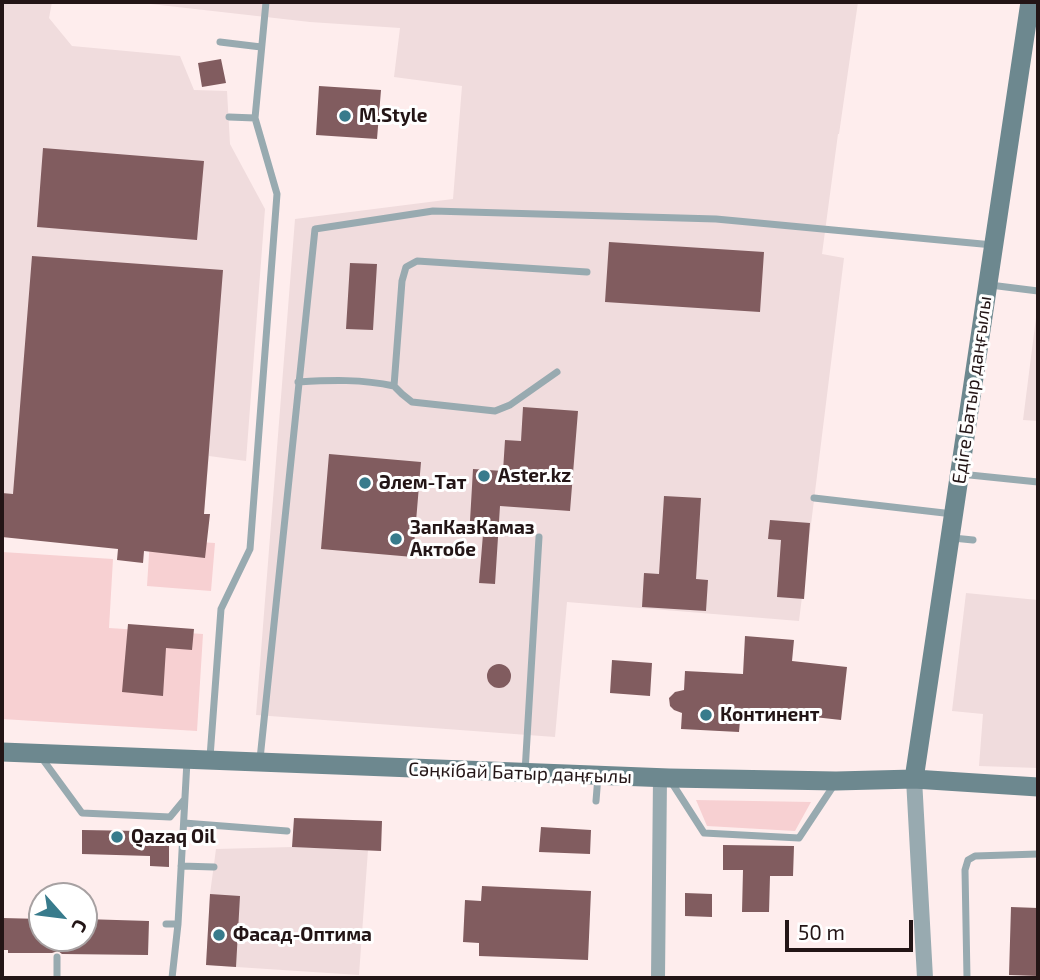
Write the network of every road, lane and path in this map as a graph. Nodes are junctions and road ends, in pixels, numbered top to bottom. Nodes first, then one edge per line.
1 (265, 2) edge
2 (1030, 2) edge
3 (220, 42) dead end
4 (261, 47) junction
5 (229, 117) dead end
6 (255, 118) junction
7 (994, 245) junction
8 (587, 272) dead end
9 (988, 285) junction
10 (1038, 291) edge
11 (557, 372) dead end
12 (298, 382) junction
13 (394, 386) junction
14 (960, 474) junction
15 (1038, 482) edge
16 (814, 498) dead end
17 (953, 514) junction
18 (539, 537) dead end
19 (950, 537) junction
20 (973, 540) dead end
21 (2, 752) edge
22 (39, 754) junction
23 (187, 760) junction
24 (209, 761) junction
25 (260, 763) junction
26 (525, 773) junction
27 (598, 775) junction
28 (664, 778) junction
29 (914, 779) junction
30 (836, 781) junction
31 (1038, 787) edge
32 (185, 799) junction
33 (596, 802) dead end
34 (184, 823) junction
35 (287, 831) dead end
36 (1038, 854) edge
37 (181, 866) junction
38 (214, 867) dead end
39 (166, 924) dead end
40 (178, 924) junction
41 (57, 957) dead end
42 (57, 978) edge
43 (172, 978) edge
44 (658, 978) edge
45 (925, 978) edge
46 (967, 978) edge

1 - 4 lane
2 - 7 main road, Едіге Батыр даңғылы
3 - 4 lane
4 - 6 lane
5 - 6 lane
6 - 24 lane
7 - 9 main road, Едіге Батыр даңғылы
7 - 12 lane
8 - 13 lane
9 - 10 lane
9 - 14 main road, Едіге Батыр даңғылы
11 - 13 lane
12 - 13 lane
12 - 25 lane
14 - 15 lane
14 - 17 main road, Едіге Батыр даңғылы
16 - 17 lane
17 - 19 main road, Едіге Батыр даңғылы
18 - 26 lane
19 - 20 lane
19 - 29 main road, Едіге Батыр даңғылы
21 - 22 main road, Сәңкібай Батыр даңғылы
22 - 23 main road, Сәңкібай Батыр даңғылы
22 - 32 lane
23 - 24 main road, Сәңкібай Батыр даңғылы
23 - 32 lane
24 - 25 main road, Сәңкібай Батыр даңғылы
25 - 26 main road, Сәңкібай Батыр даңғылы
26 - 27 main road, Сәңкібай Батыр даңғылы
27 - 28 main road, Сәңкібай Батыр даңғылы
27 - 33 lane
28 - 30 main road, Сәңкібай Батыр даңғылы
28 - 30 lane
28 - 44 street
29 - 30 main road, Сәңкібай Батыр даңғылы
29 - 31 main road, Сәңкібай Батыр даңғылы
29 - 45 street
32 - 34 lane
34 - 35 lane
34 - 37 lane
36 - 46 lane
37 - 38 lane
37 - 40 lane
39 - 40 lane
40 - 43 lane
41 - 42 lane

